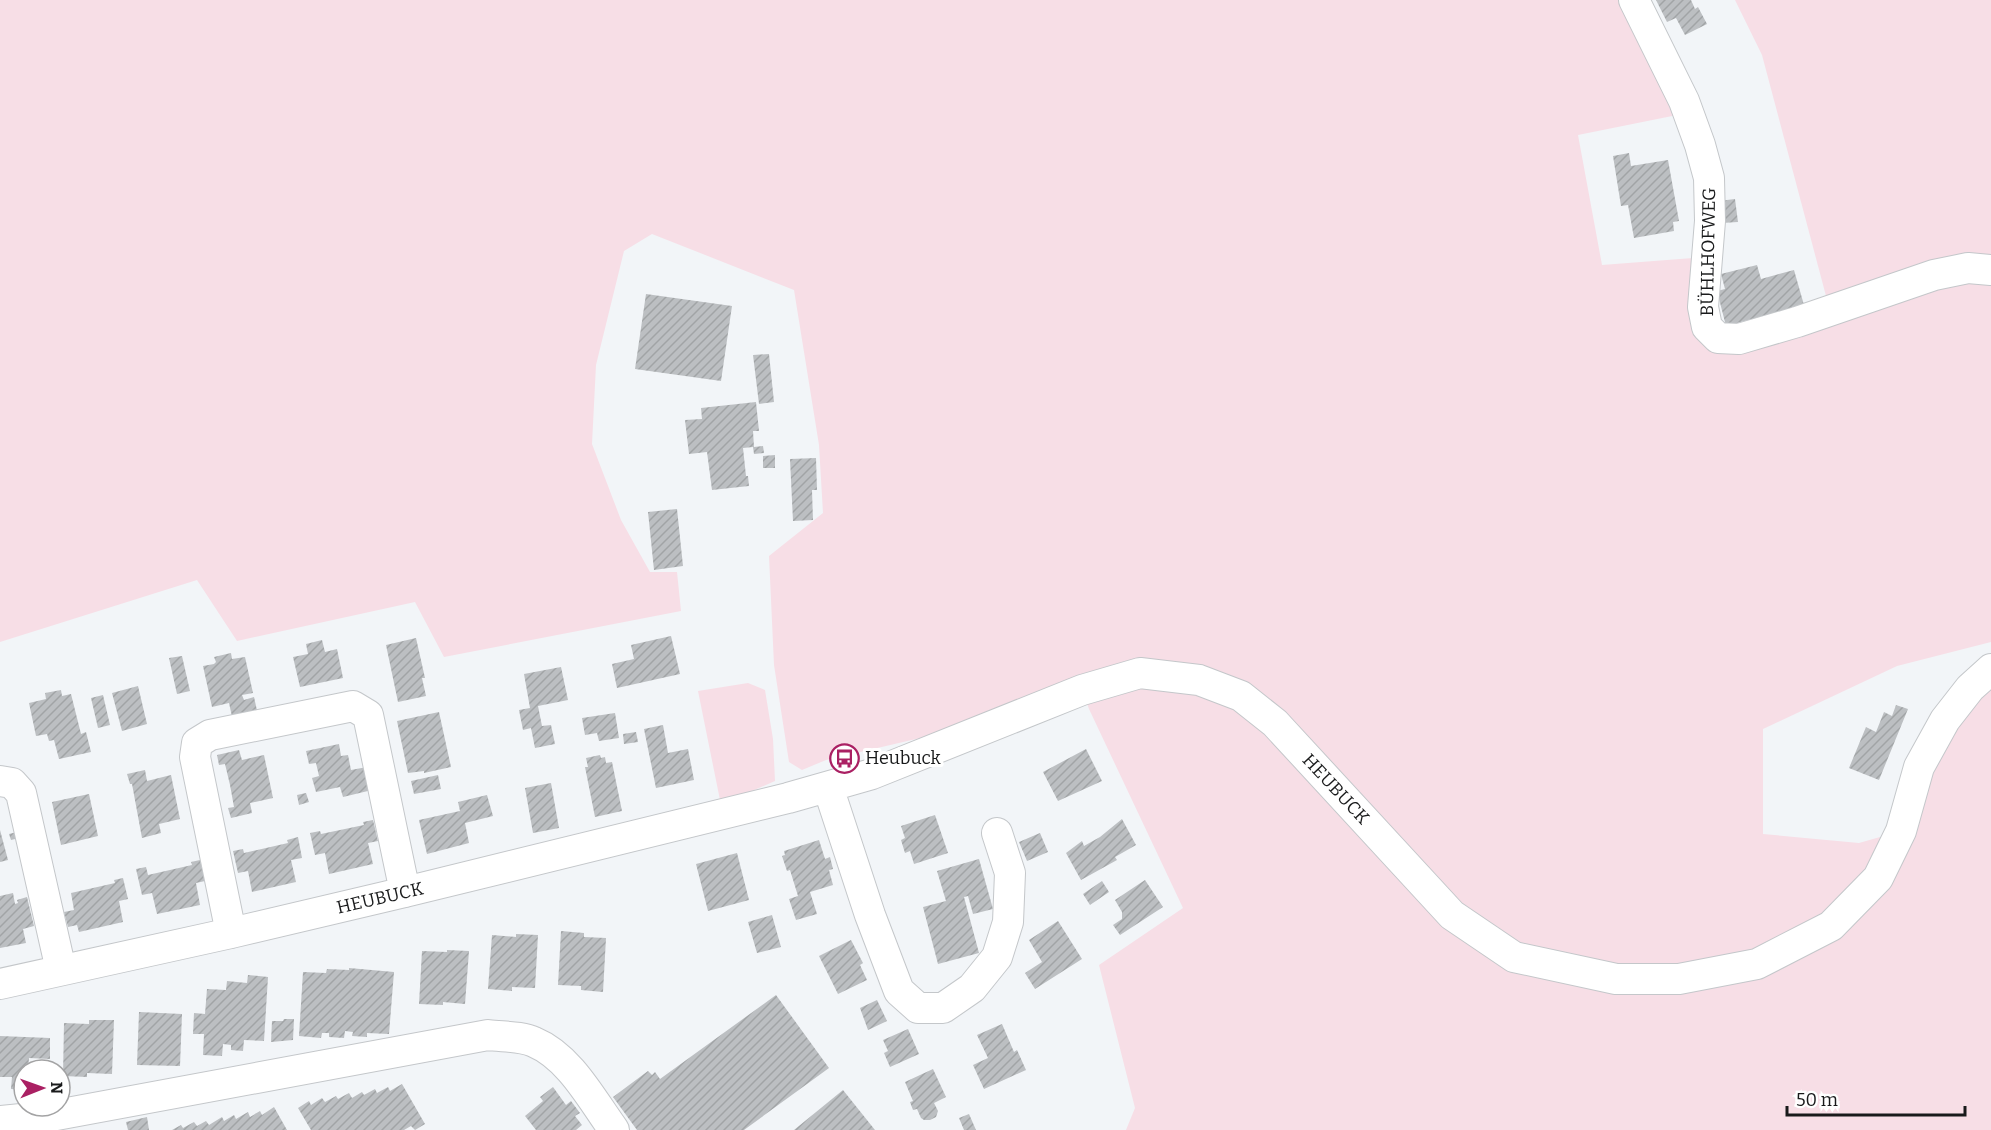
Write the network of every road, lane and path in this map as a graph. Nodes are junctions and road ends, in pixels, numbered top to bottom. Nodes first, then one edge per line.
1 (1634, 0) edge
2 (1991, 270) edge
3 (1991, 669) edge
4 (0, 781) edge
5 (828, 787) junction
6 (997, 833) dead end
7 (405, 892) junction
8 (231, 933) junction
9 (61, 970) junction
10 (0, 984) edge
11 (0, 1121) edge
12 (614, 1130) edge

1 - 2 street, BÜHLHOFWEG
3 - 5 street, HEUBUCK
4 - 9 street
5 - 6 street
5 - 7 street, HEUBUCK
7 - 8 street, HEUBUCK
7 - 8 street
8 - 9 street, HEUBUCK
9 - 10 street, HEUBUCK
11 - 12 street

